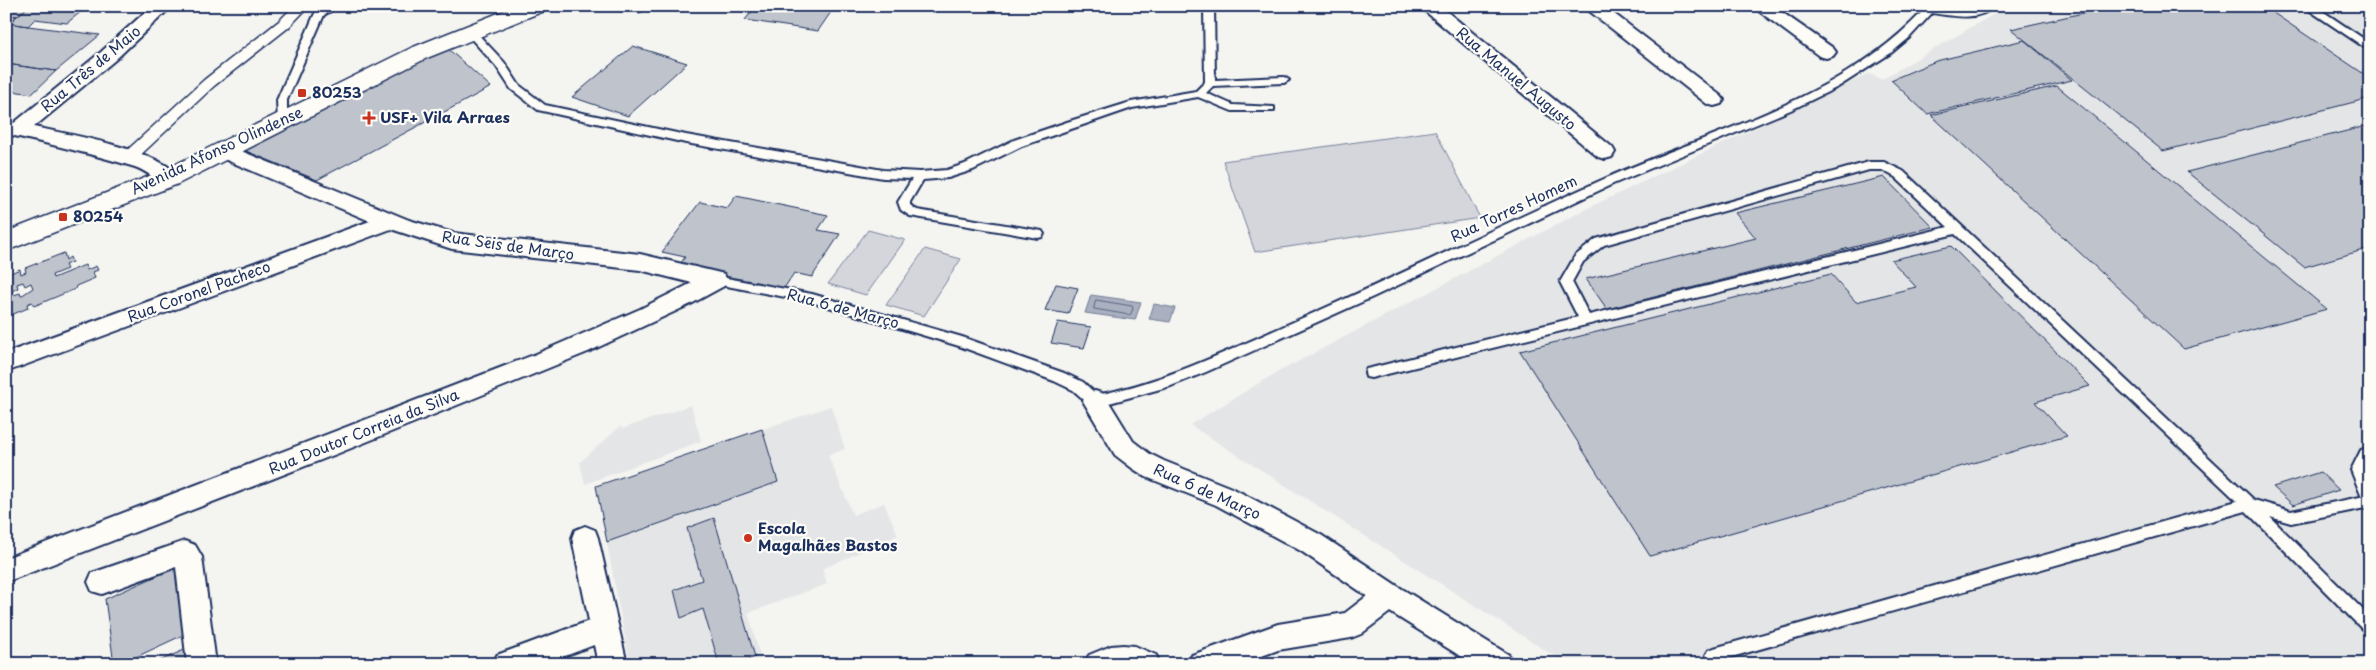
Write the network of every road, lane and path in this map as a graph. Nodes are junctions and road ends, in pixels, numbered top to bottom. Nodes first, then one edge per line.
1 (163, 6) edge
2 (302, 6) edge
3 (334, 6) edge
4 (536, 6) edge
5 (1210, 6) edge
6 (1428, 6) edge
7 (1592, 6) edge
8 (1761, 6) edge
9 (1990, 6) edge
10 (2308, 6) edge
11 (1924, 8) edge
12 (470, 32) junction
13 (2370, 48) edge
14 (1826, 52) dead end
15 (1284, 80) dead end
16 (1210, 83) junction
17 (1199, 94) junction
18 (1714, 100) dead end
19 (1270, 109) dead end
20 (282, 121) junction
21 (12, 129) edge
22 (224, 151) junction
23 (1605, 152) dead end
24 (128, 158) junction
25 (920, 176) junction
26 (169, 178) junction
27 (391, 221) junction
28 (1958, 229) junction
29 (1038, 234) dead end
30 (6, 242) edge
31 (716, 280) junction
32 (1586, 320) junction
33 (6, 363) edge
34 (1371, 373) dead end
35 (1095, 401) junction
36 (2370, 457) edge
37 (2370, 488) edge
38 (2370, 502) edge
39 (2249, 504) junction
40 (585, 538) dead end
41 (6, 570) edge
42 (102, 582) dead end
43 (1389, 596) junction
44 (2370, 627) edge
45 (606, 628) junction
46 (1714, 655) dead end
47 (1145, 663) edge
48 (202, 664) edge
49 (507, 664) edge
50 (613, 664) edge
51 (1099, 664) edge
52 (1202, 664) edge
53 (1499, 664) edge

1 - 21 street, Rua Três de Maio
2 - 24 street
3 - 20 lane
4 - 12 main road, Avenida Afonso Olindense
5 - 16 lane
6 - 23 street, Rua Manuel Augusto
7 - 18 street
8 - 14 street
9 - 11 lane
10 - 13 lane
11 - 35 lane, Rua Torres Homem
12 - 20 main road, Avenida Afonso Olindense
12 - 25 lane
15 - 16 lane
16 - 17 lane
17 - 19 lane
17 - 25 lane
20 - 22 main road, Avenida Afonso Olindense
21 - 24 street
22 - 26 main road, Avenida Afonso Olindense
22 - 27 street, Rua Seis de Março
24 - 26 street
25 - 29 lane
26 - 30 main road, Avenida Afonso Olindense
27 - 31 street, Rua Seis de Março
27 - 33 street, Rua Coronel Pacheco
28 - 32 lane
28 - 32 lane
28 - 39 lane
31 - 35 lane, Rua 6 de Março
31 - 41 street, Rua Doutor Correia da Silva
32 - 34 lane
35 - 43 street, Rua 6 de Março
36 - 37 street
38 - 39 lane
39 - 44 lane
39 - 46 lane
40 - 45 street
42 - 48 street
43 - 52 street
43 - 53 street, Rua 6 de Março
45 - 49 street
45 - 50 street
47 - 51 street

